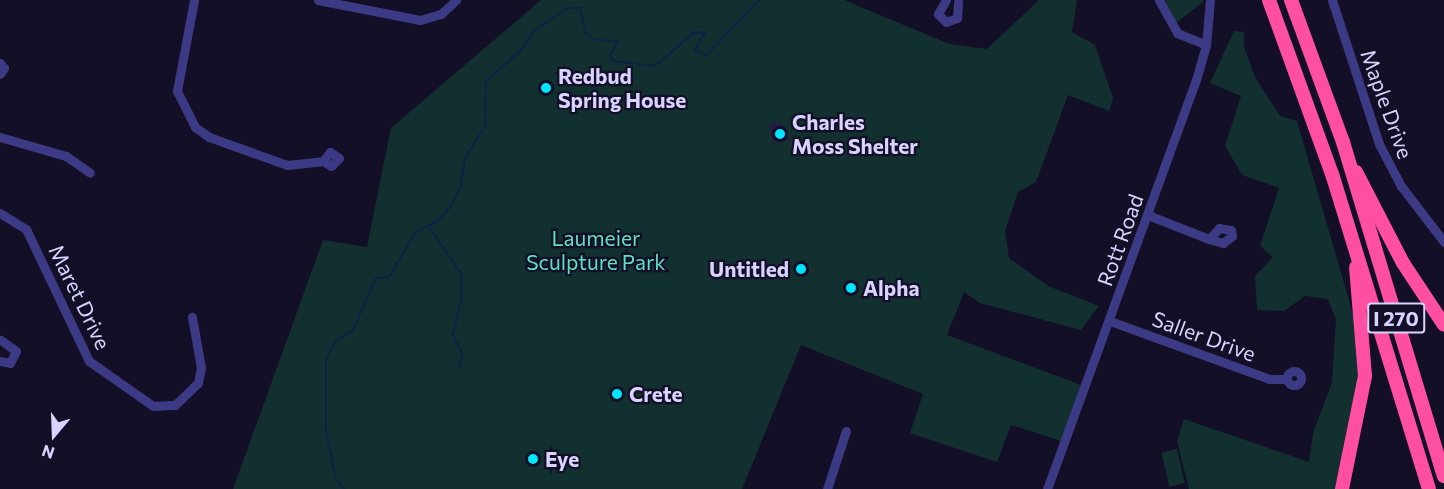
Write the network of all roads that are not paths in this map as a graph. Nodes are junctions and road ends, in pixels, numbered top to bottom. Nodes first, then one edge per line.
1 (194, 0) edge
2 (318, 0) edge
3 (456, 0) edge
4 (946, 0) edge
5 (1160, 0) edge
6 (1210, 0) edge
7 (1269, 0) edge
8 (1291, 0) edge
9 (1332, 0) edge
10 (957, 1) edge
11 (1206, 45) junction
12 (0, 63) edge
13 (0, 74) edge
14 (0, 137) edge
15 (1348, 160) junction
16 (323, 161) dead end
17 (90, 173) dead end
18 (0, 213) edge
19 (1148, 215) junction
20 (1209, 239) dead end
21 (1444, 242) edge
22 (1356, 256) junction
23 (1426, 297) junction
24 (1444, 314) edge
25 (192, 317) dead end
26 (1110, 321) junction
27 (1444, 325) edge
28 (0, 340) edge
29 (0, 361) edge
30 (1286, 379) dead end
31 (846, 432) dead end
32 (1444, 477) edge
33 (827, 489) edge
34 (1047, 489) edge
35 (1342, 489) edge
36 (1429, 489) edge

1 - 16 street
2 - 3 street
4 - 10 street
5 - 11 street
6 - 11 street, Rott Road
7 - 22 highway, I 270
8 - 15 highway, I 270
9 - 21 street, Maple Drive
11 - 19 street, Rott Road
12 - 13 street
14 - 17 street
15 - 23 highway
15 - 32 highway, I 270
18 - 25 street, Maret Drive
19 - 20 street
19 - 26 street, Rott Road
22 - 35 highway
22 - 36 highway, I 270
23 - 24 highway
23 - 27 highway
26 - 30 street, Saller Drive
26 - 34 street, Rott Road
28 - 29 street
31 - 33 street

